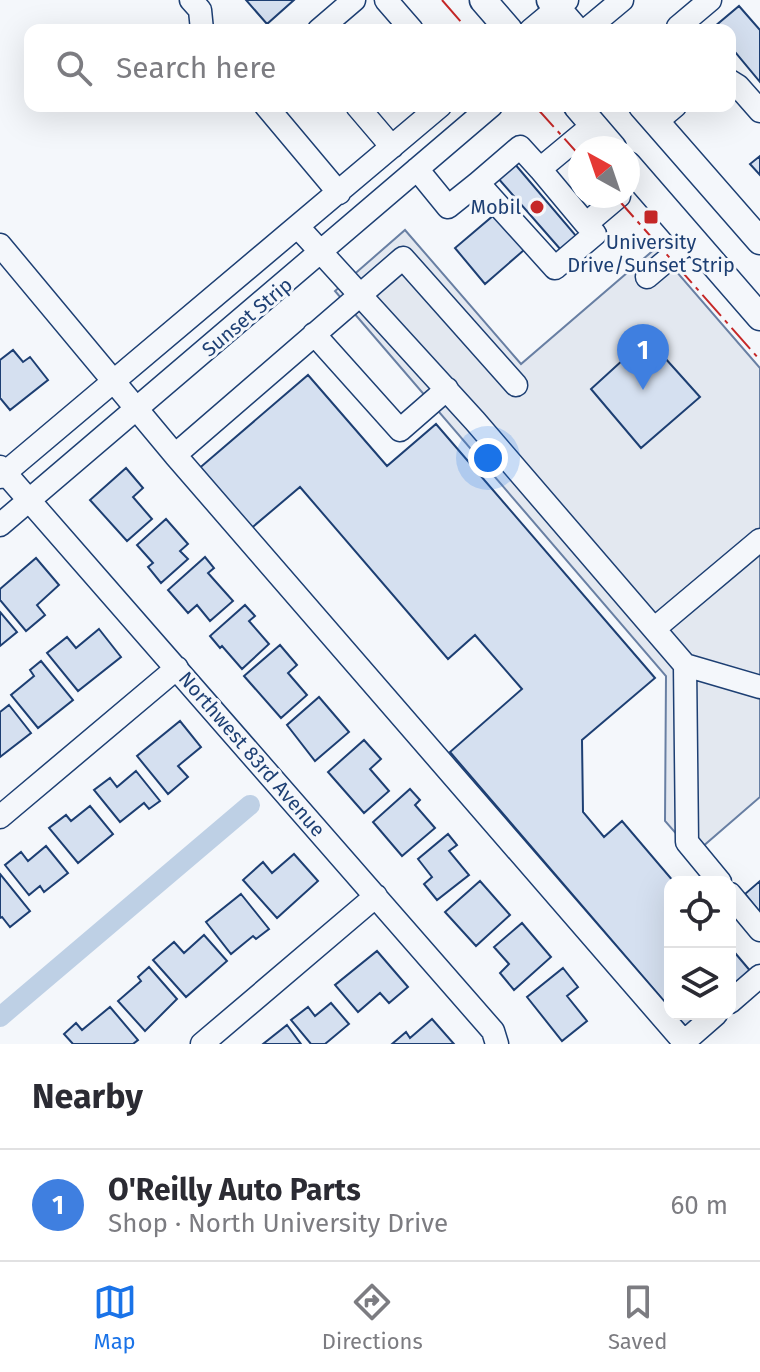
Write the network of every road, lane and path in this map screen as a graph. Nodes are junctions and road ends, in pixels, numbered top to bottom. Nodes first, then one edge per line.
1 (191, 0) edge
2 (354, 0) edge
3 (386, 0) edge
4 (483, 0) edge
5 (622, 0) edge
6 (710, 0) edge
7 (558, 3) edge
8 (201, 24) edge
9 (326, 24) edge
10 (407, 24) edge
11 (504, 24) edge
12 (537, 24) edge
13 (572, 24) edge
14 (593, 24) edge
15 (682, 24) edge
16 (736, 85) edge
17 (760, 111) edge
18 (271, 112) edge
19 (362, 112) edge
20 (433, 112) edge
21 (484, 112) edge
22 (659, 112) edge
23 (585, 116) edge
24 (602, 136) edge
25 (392, 147) junction
26 (417, 169) junction
27 (540, 169) junction
28 (478, 183) junction
29 (640, 185) edge
30 (339, 193) junction
31 (605, 208) edge
32 (586, 224) junction
33 (298, 227) junction
34 (757, 232) edge
35 (692, 239) junction
36 (0, 245) edge
37 (322, 253) junction
38 (647, 277) dead end
39 (360, 294) junction
40 (760, 317) edge
41 (314, 334) junction
42 (115, 382) junction
43 (516, 385) dead end
44 (447, 389) junction
45 (138, 410) junction
46 (175, 455) junction
47 (2, 472) edge
48 (30, 500) junction
49 (0, 525) edge
50 (760, 540) edge
51 (654, 629) junction
52 (685, 665) junction
53 (177, 668) junction
54 (760, 687) edge
55 (0, 817) edge
56 (715, 876) edge
57 (376, 896) junction
58 (736, 901) edge
59 (760, 930) edge
60 (760, 976) edge
61 (736, 997) edge
62 (664, 1019) edge
63 (665, 1020) edge
64 (709, 1020) edge
65 (202, 1044) edge
66 (497, 1044) edge

1 - 8 street
2 - 9 street
3 - 10 street
4 - 11 main road
5 - 14 street
6 - 15 street
7 - 12 street
7 - 13 main road
16 - 17 street
18 - 30 street
19 - 25 street
20 - 25 street, Sunset Strip
21 - 26 street, Sunset Strip
22 - 34 main road
23 - 24 main road
23 - 27 street
25 - 30 street, Sunset Strip
26 - 28 street
26 - 37 street, Sunset Strip
27 - 28 street
27 - 32 street
28 - 32 street
29 - 35 main road
30 - 33 street, Sunset Strip
31 - 32 street
33 - 37 street
33 - 42 street, Sunset Strip
35 - 38 street
35 - 40 main road
36 - 42 street
37 - 39 street
37 - 45 street, Sunset Strip
39 - 41 street
39 - 43 street
39 - 44 street
41 - 44 street
41 - 46 street
42 - 45 street
42 - 47 street, Sunset Strip
44 - 51 street
45 - 46 street
45 - 48 street, Sunset Strip
46 - 62 street
47 - 48 street, Northwest 83rd Avenue
48 - 49 street, Sunset Strip
48 - 53 street, Northwest 83rd Avenue
50 - 51 street
51 - 52 street
52 - 54 street
52 - 56 street
53 - 55 street
53 - 57 street, Northwest 83rd Avenue
57 - 65 street
57 - 66 street, Northwest 83rd Avenue
58 - 59 street
60 - 61 street
63 - 64 street

